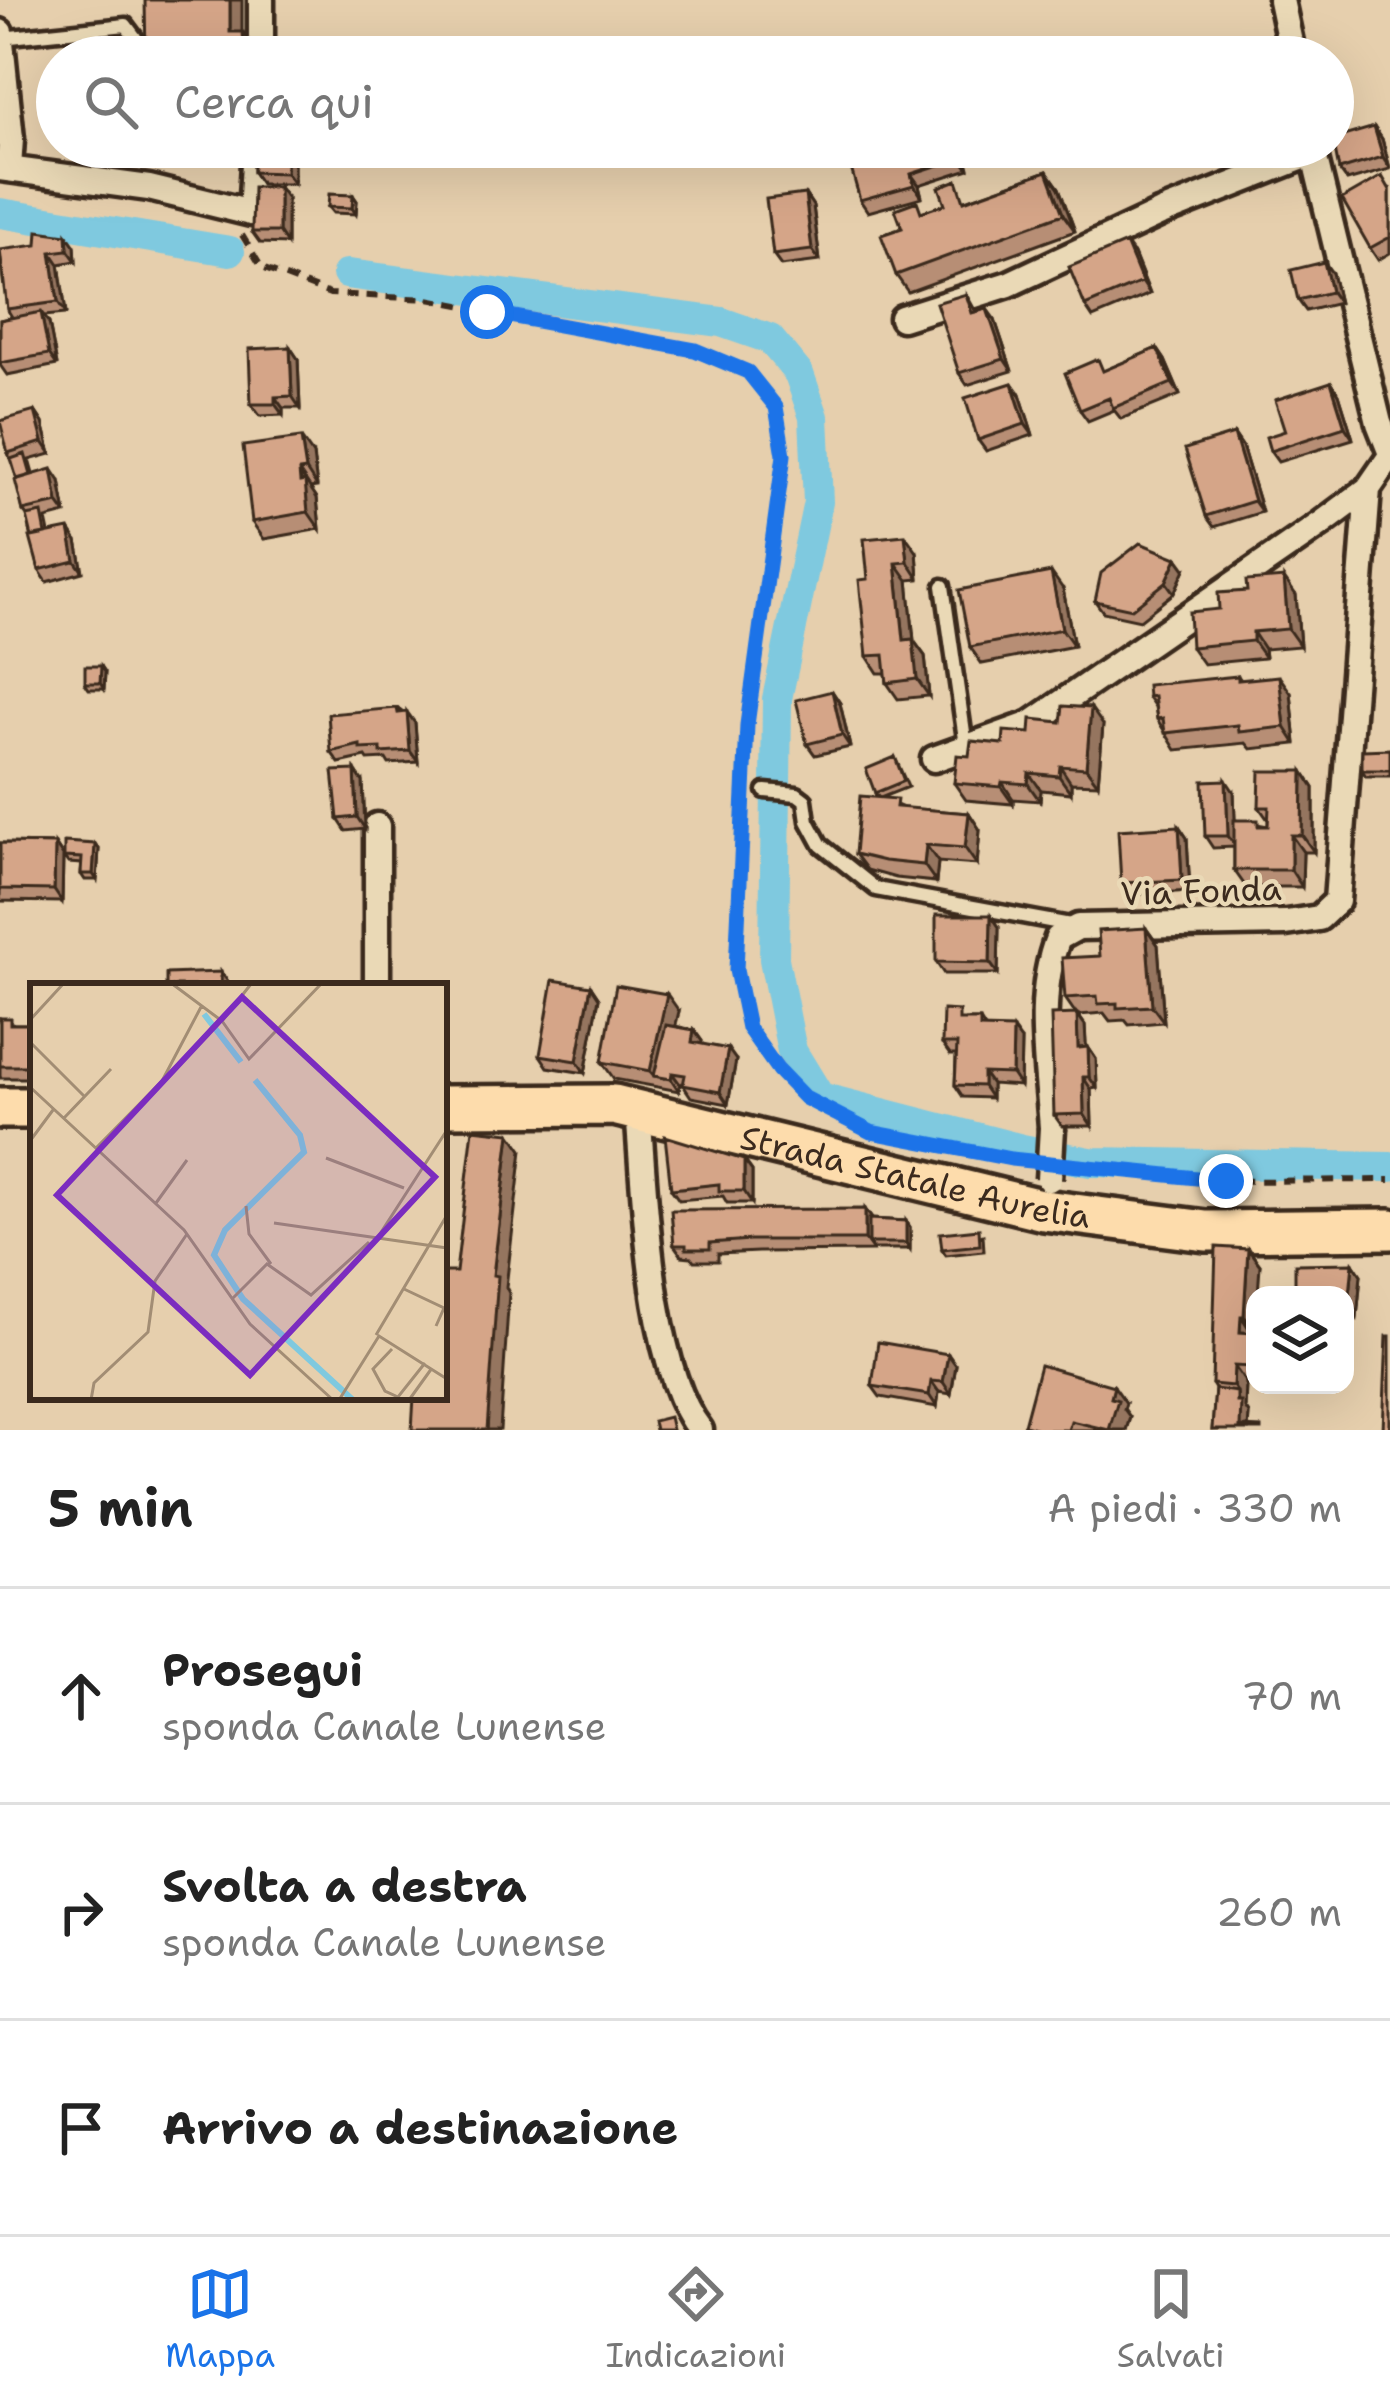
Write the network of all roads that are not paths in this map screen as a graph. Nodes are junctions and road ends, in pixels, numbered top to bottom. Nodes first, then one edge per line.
1 (261, 0) edge
2 (1281, 0) edge
3 (0, 35) edge
4 (135, 36) edge
5 (261, 36) edge
6 (1289, 36) edge
7 (5, 168) edge
8 (254, 168) edge
9 (1270, 168) edge
10 (1317, 168) edge
11 (902, 318) dead end
12 (1390, 454) edge
13 (1368, 489) junction
14 (944, 586) dead end
15 (966, 746) junction
16 (934, 759) dead end
17 (765, 791) dead end
18 (377, 826) dead end
19 (1078, 927) junction
20 (377, 983) edge
21 (447, 1106) edge
22 (638, 1110) junction
23 (1047, 1178) junction
24 (1390, 1228) edge
25 (700, 1430) edge

1 - 5 street
2 - 6 street
3 - 4 lane
3 - 7 street
7 - 8 street
9 - 11 street
10 - 12 street
12 - 13 street
13 - 15 street
13 - 19 street, Via Fonda
14 - 15 lane
15 - 16 street
17 - 19 lane
18 - 20 street
19 - 23 street, Via Fonda, bridge
21 - 22 main road, Strada Statale Aurelia
22 - 23 main road, Strada Statale Aurelia
22 - 25 street
23 - 24 main road, Strada Statale Aurelia

